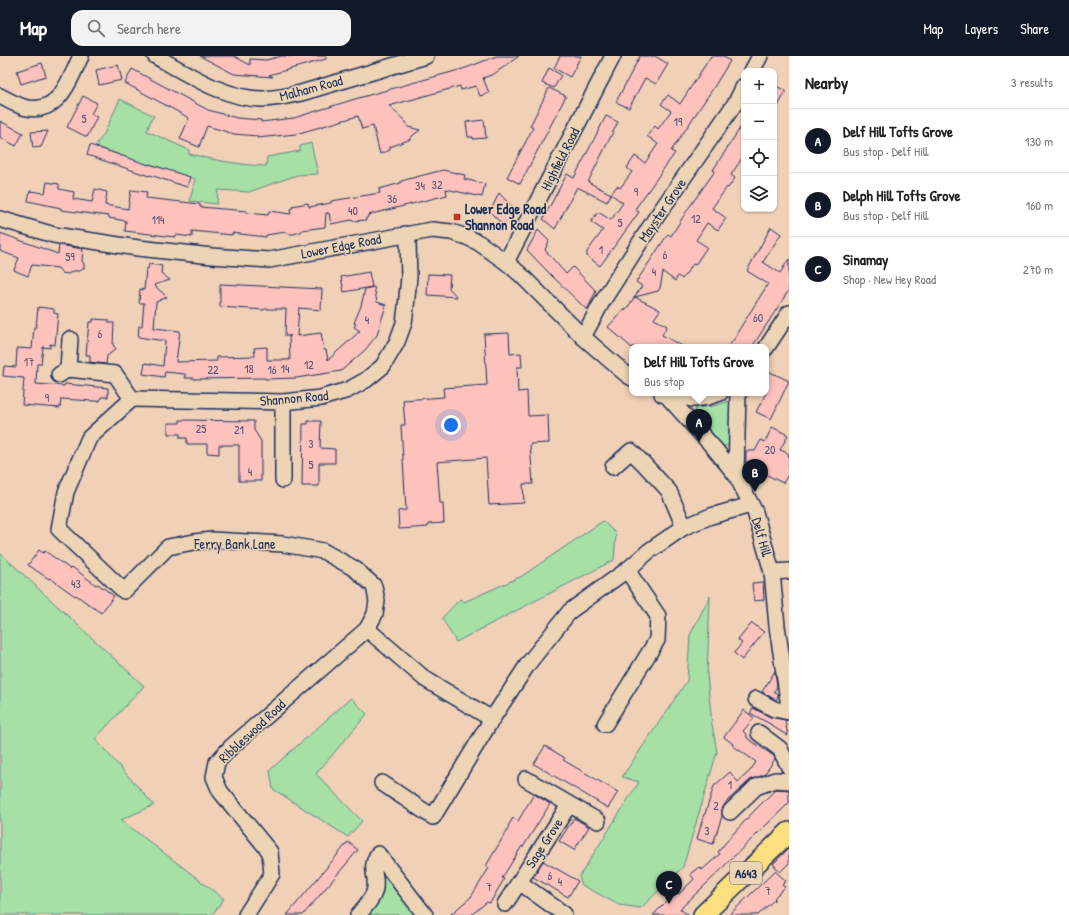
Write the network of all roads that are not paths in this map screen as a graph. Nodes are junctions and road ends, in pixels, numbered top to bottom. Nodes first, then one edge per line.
1 (81, 56) edge
2 (155, 56) edge
3 (426, 56) edge
4 (613, 56) edge
5 (760, 56) edge
6 (754, 68) edge
7 (741, 92) edge
8 (0, 96) edge
9 (0, 219) edge
10 (406, 234) junction
11 (506, 262) junction
12 (789, 313) edge
13 (584, 337) junction
14 (70, 339) dead end
15 (769, 344) edge
16 (629, 376) edge
17 (664, 396) edge
18 (672, 396) edge
19 (711, 396) edge
20 (738, 396) edge
21 (132, 399) junction
22 (283, 402) junction
23 (613, 467) dead end
24 (736, 475) junction
25 (283, 480) dead end
26 (751, 505) junction
27 (684, 527) junction
28 (627, 570) junction
29 (789, 571) edge
30 (772, 572) junction
31 (367, 629) junction
32 (756, 699) dead end
33 (789, 707) edge
34 (789, 712) edge
35 (492, 719) junction
36 (605, 724) dead end
37 (759, 733) dead end
38 (789, 767) edge
39 (526, 779) dead end
40 (789, 781) edge
41 (382, 783) dead end
42 (569, 805) junction
43 (730, 812) dead end
44 (598, 822) dead end
45 (789, 832) edge
46 (519, 882) junction
47 (505, 904) dead end
48 (246, 915) edge
49 (358, 915) edge
50 (425, 915) edge
51 (564, 915) edge
52 (703, 915) edge

1 - 8 street
2 - 3 street, Malham Road
4 - 11 street, Highfield Road
5 - 6 street
7 - 13 street, Mayster Grove
9 - 10 street, Lower Edge Road
10 - 11 street, Lower Edge Road
10 - 22 street, Shannon Road
11 - 13 street, Lower Edge Road
12 - 15 street
13 - 16 street, Lower Edge Road
14 - 21 street
17 - 24 street, Delf Hill
18 - 19 street
20 - 24 street
21 - 22 street, Shannon Road
21 - 31 street, Ferry Bank Lane
22 - 25 street
23 - 27 street
24 - 26 street, Delf Hill
26 - 27 street
26 - 30 street, Delf Hill
27 - 28 street
28 - 35 street
28 - 36 street
29 - 30 street
30 - 33 street, Delf Hill
31 - 35 street
31 - 48 street, Ribbleswood Road
32 - 34 street
35 - 41 street
37 - 38 street
39 - 42 street, Sage Grove
40 - 43 street
42 - 44 street, Sage Grove
42 - 46 street, Sage Grove
45 - 52 main road, A643
46 - 47 street, Sage Grove
46 - 51 street, Sage Grove
49 - 50 street

